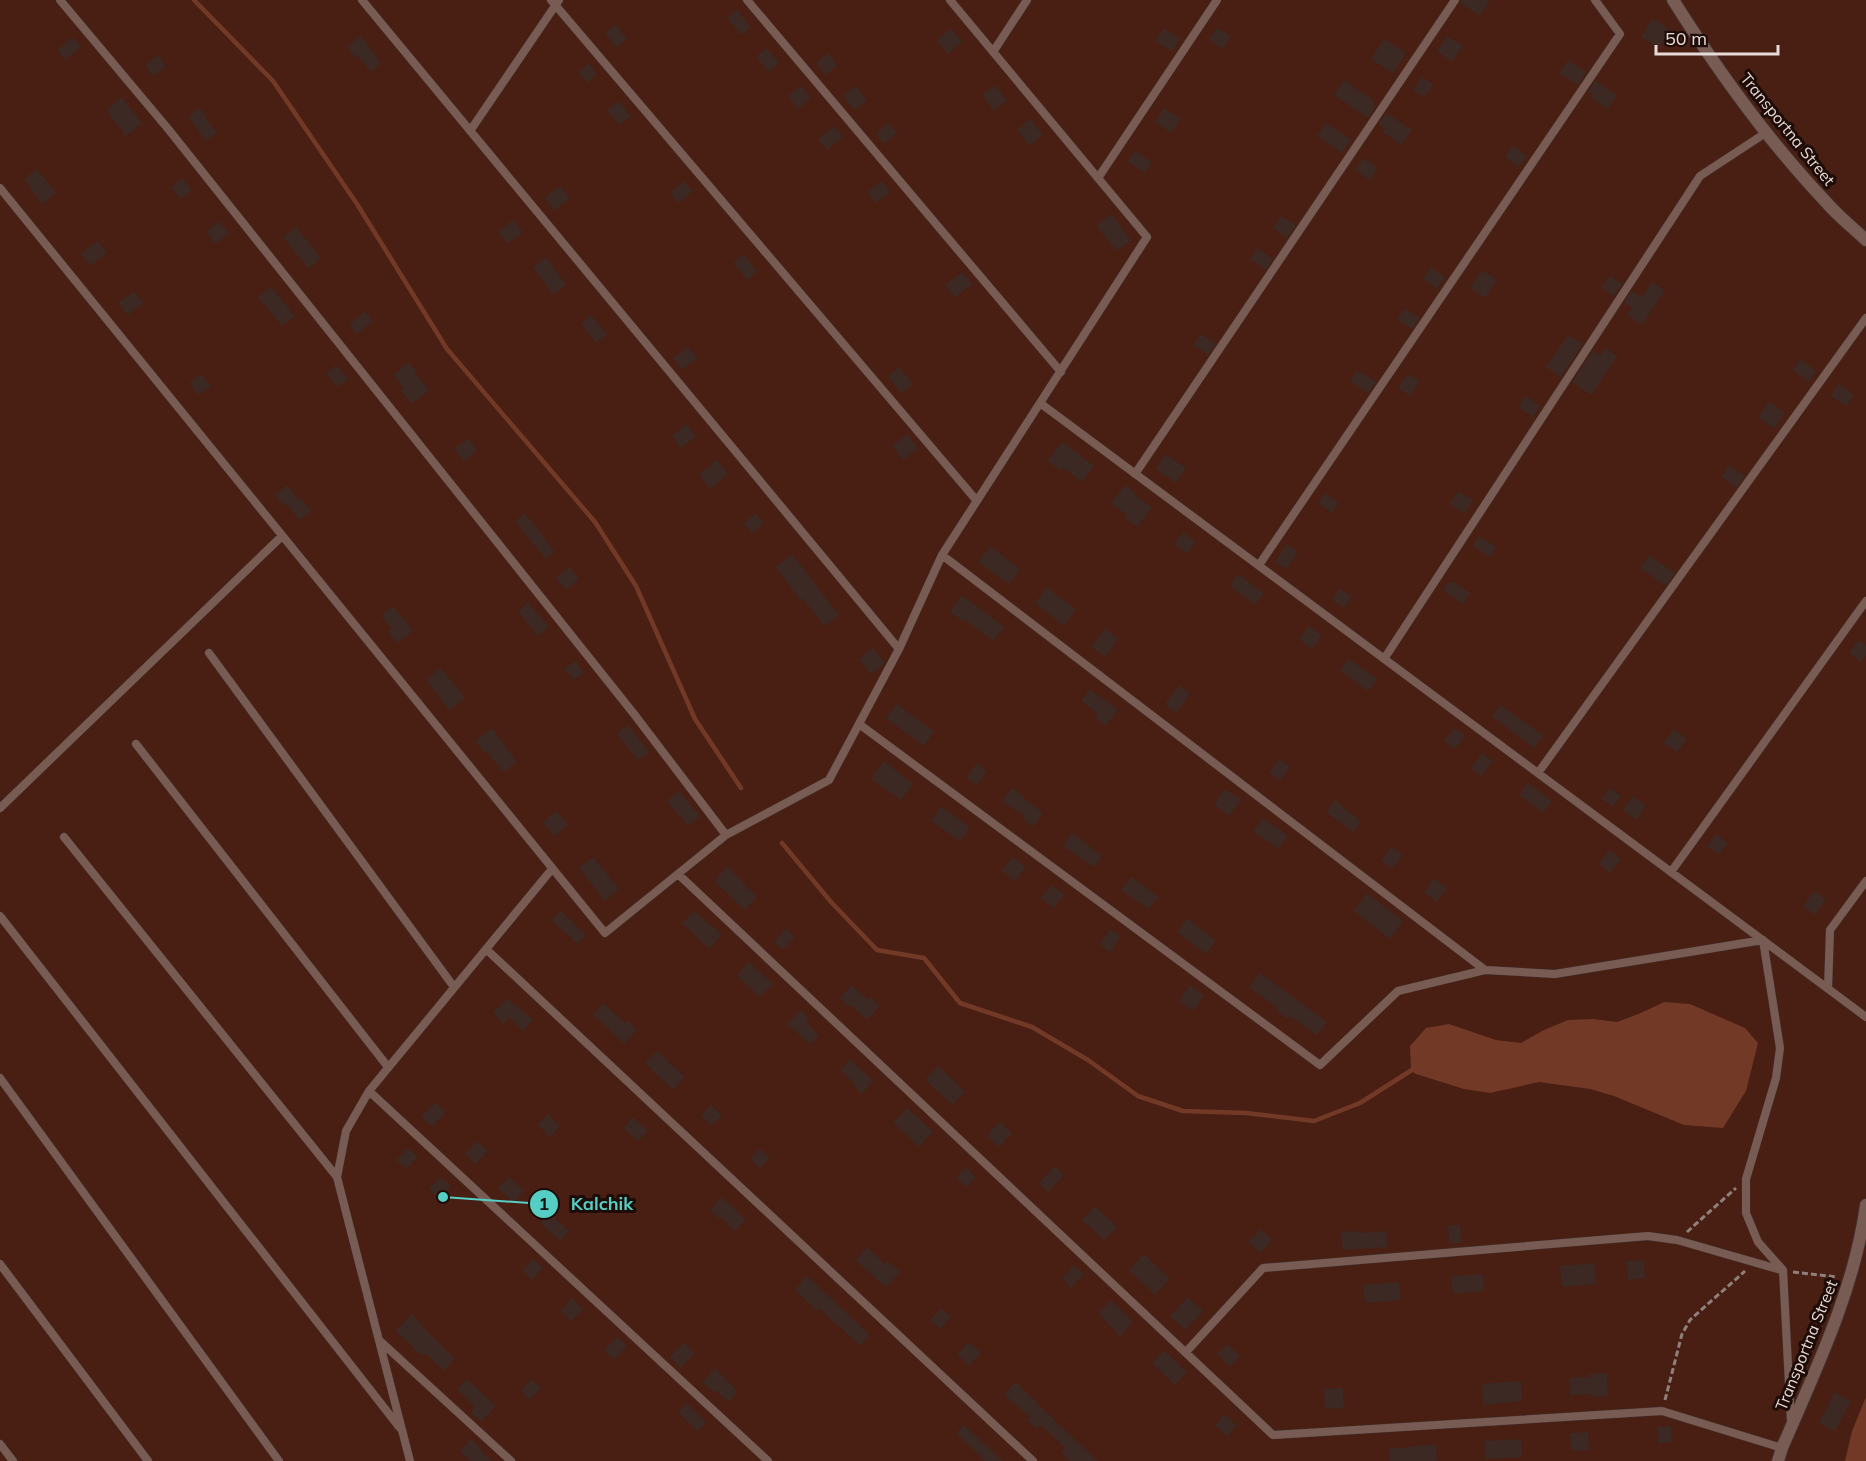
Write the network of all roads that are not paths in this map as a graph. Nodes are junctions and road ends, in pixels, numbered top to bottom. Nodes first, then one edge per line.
1 (60, 0) edge
2 (362, 0) edge
3 (747, 0) edge
4 (950, 0) edge
5 (1027, 0) edge
6 (1217, 0) edge
7 (1455, 0) edge
8 (1595, 0) edge
9 (1673, 0) edge
10 (555, 2) edge
11 (993, 51) junction
12 (470, 131) junction
13 (1767, 132) junction
14 (1098, 178) junction
15 (0, 188) edge
16 (1866, 240) edge
17 (1866, 318) edge
18 (1061, 372) junction
19 (1040, 403) junction
20 (1135, 474) junction
21 (977, 501) junction
22 (282, 536) junction
23 (942, 555) junction
24 (1259, 566) junction
25 (1866, 601) edge
26 (900, 649) junction
27 (209, 653) dead end
28 (1384, 659) junction
29 (859, 724) junction
30 (136, 744) dead end
31 (1538, 773) junction
32 (0, 808) edge
33 (726, 835) junction
34 (64, 837) dead end
35 (552, 869) junction
36 (1671, 872) junction
37 (678, 874) junction
38 (1866, 882) edge
39 (0, 916) edge
40 (1762, 940) junction
41 (486, 949) junction
42 (1485, 970) junction
43 (454, 987) junction
44 (1828, 989) junction
45 (1866, 1017) edge
46 (388, 1067) junction
47 (0, 1078) edge
48 (369, 1090) junction
49 (337, 1177) junction
50 (1866, 1205) edge
51 (0, 1264) edge
52 (1783, 1270) junction
53 (379, 1340) junction
54 (1186, 1352) junction
55 (1791, 1426) junction
56 (403, 1431) junction
57 (0, 1444) edge
58 (1782, 1448) junction
59 (13, 1461) edge
60 (148, 1461) edge
61 (279, 1461) edge
62 (410, 1461) edge
63 (511, 1461) edge
64 (768, 1461) edge
65 (1033, 1461) edge
66 (1778, 1461) edge

1 - 33 lane
2 - 12 lane
3 - 18 lane
4 - 11 lane
5 - 11 lane
6 - 14 lane
7 - 20 lane
8 - 24 lane
9 - 13 street, Transportna Street
10 - 12 lane
10 - 21 lane
11 - 14 lane
12 - 26 lane
13 - 16 street, Transportna Street
13 - 28 lane
14 - 18 lane
15 - 22 lane
17 - 31 lane
18 - 19 lane
19 - 20 lane
19 - 21 lane
20 - 24 lane
21 - 23 lane
22 - 32 lane
22 - 35 lane
23 - 26 lane
23 - 42 lane
24 - 28 lane
25 - 36 lane
26 - 29 lane
27 - 43 lane
28 - 31 lane
29 - 33 lane
29 - 42 lane
30 - 46 lane
31 - 36 lane
33 - 37 lane
34 - 49 lane
35 - 37 lane
35 - 41 lane
36 - 40 lane
37 - 54 lane
38 - 44 lane
39 - 56 lane
40 - 42 lane
40 - 44 lane
40 - 52 lane
41 - 43 lane
41 - 65 lane
43 - 46 lane
44 - 45 lane
46 - 48 lane
47 - 61 lane
48 - 49 lane
48 - 64 lane
49 - 53 lane
50 - 55 street, Transportna Street
51 - 60 lane
52 - 54 lane
52 - 55 lane
53 - 56 lane
53 - 63 lane
54 - 58 lane
55 - 58 street, Transportna Street
56 - 62 lane
57 - 59 lane
58 - 66 street, Transportna Street

